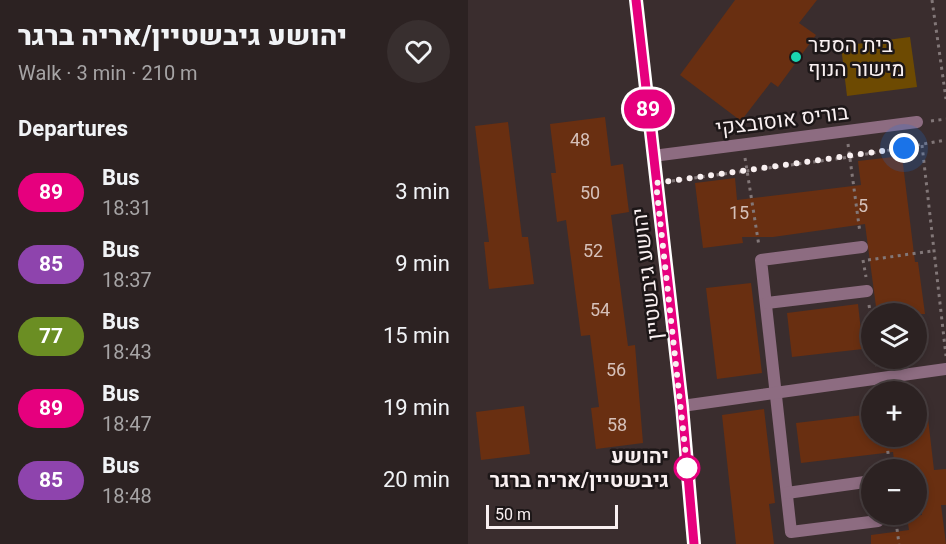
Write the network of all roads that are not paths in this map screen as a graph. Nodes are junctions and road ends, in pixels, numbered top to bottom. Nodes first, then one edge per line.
1 (636, 0) edge
2 (917, 122) dead end
3 (653, 156) junction
4 (862, 247) road end
5 (867, 291) road end
6 (767, 303) junction
7 (946, 369) edge
8 (778, 393) junction
9 (682, 406) junction
10 (861, 483) edge
11 (788, 493) junction
12 (861, 523) edge
13 (694, 544) edge

1 - 3 street, יהושע גיבשטיין
2 - 3 street, בוריס אוסובצקי
3 - 9 street, יהושע גיבשטיין
4 - 6 street
5 - 6 street
6 - 8 street
7 - 8 street
8 - 9 street
8 - 11 street
9 - 13 street, יהושע גיבשטיין
10 - 11 street
11 - 12 street

